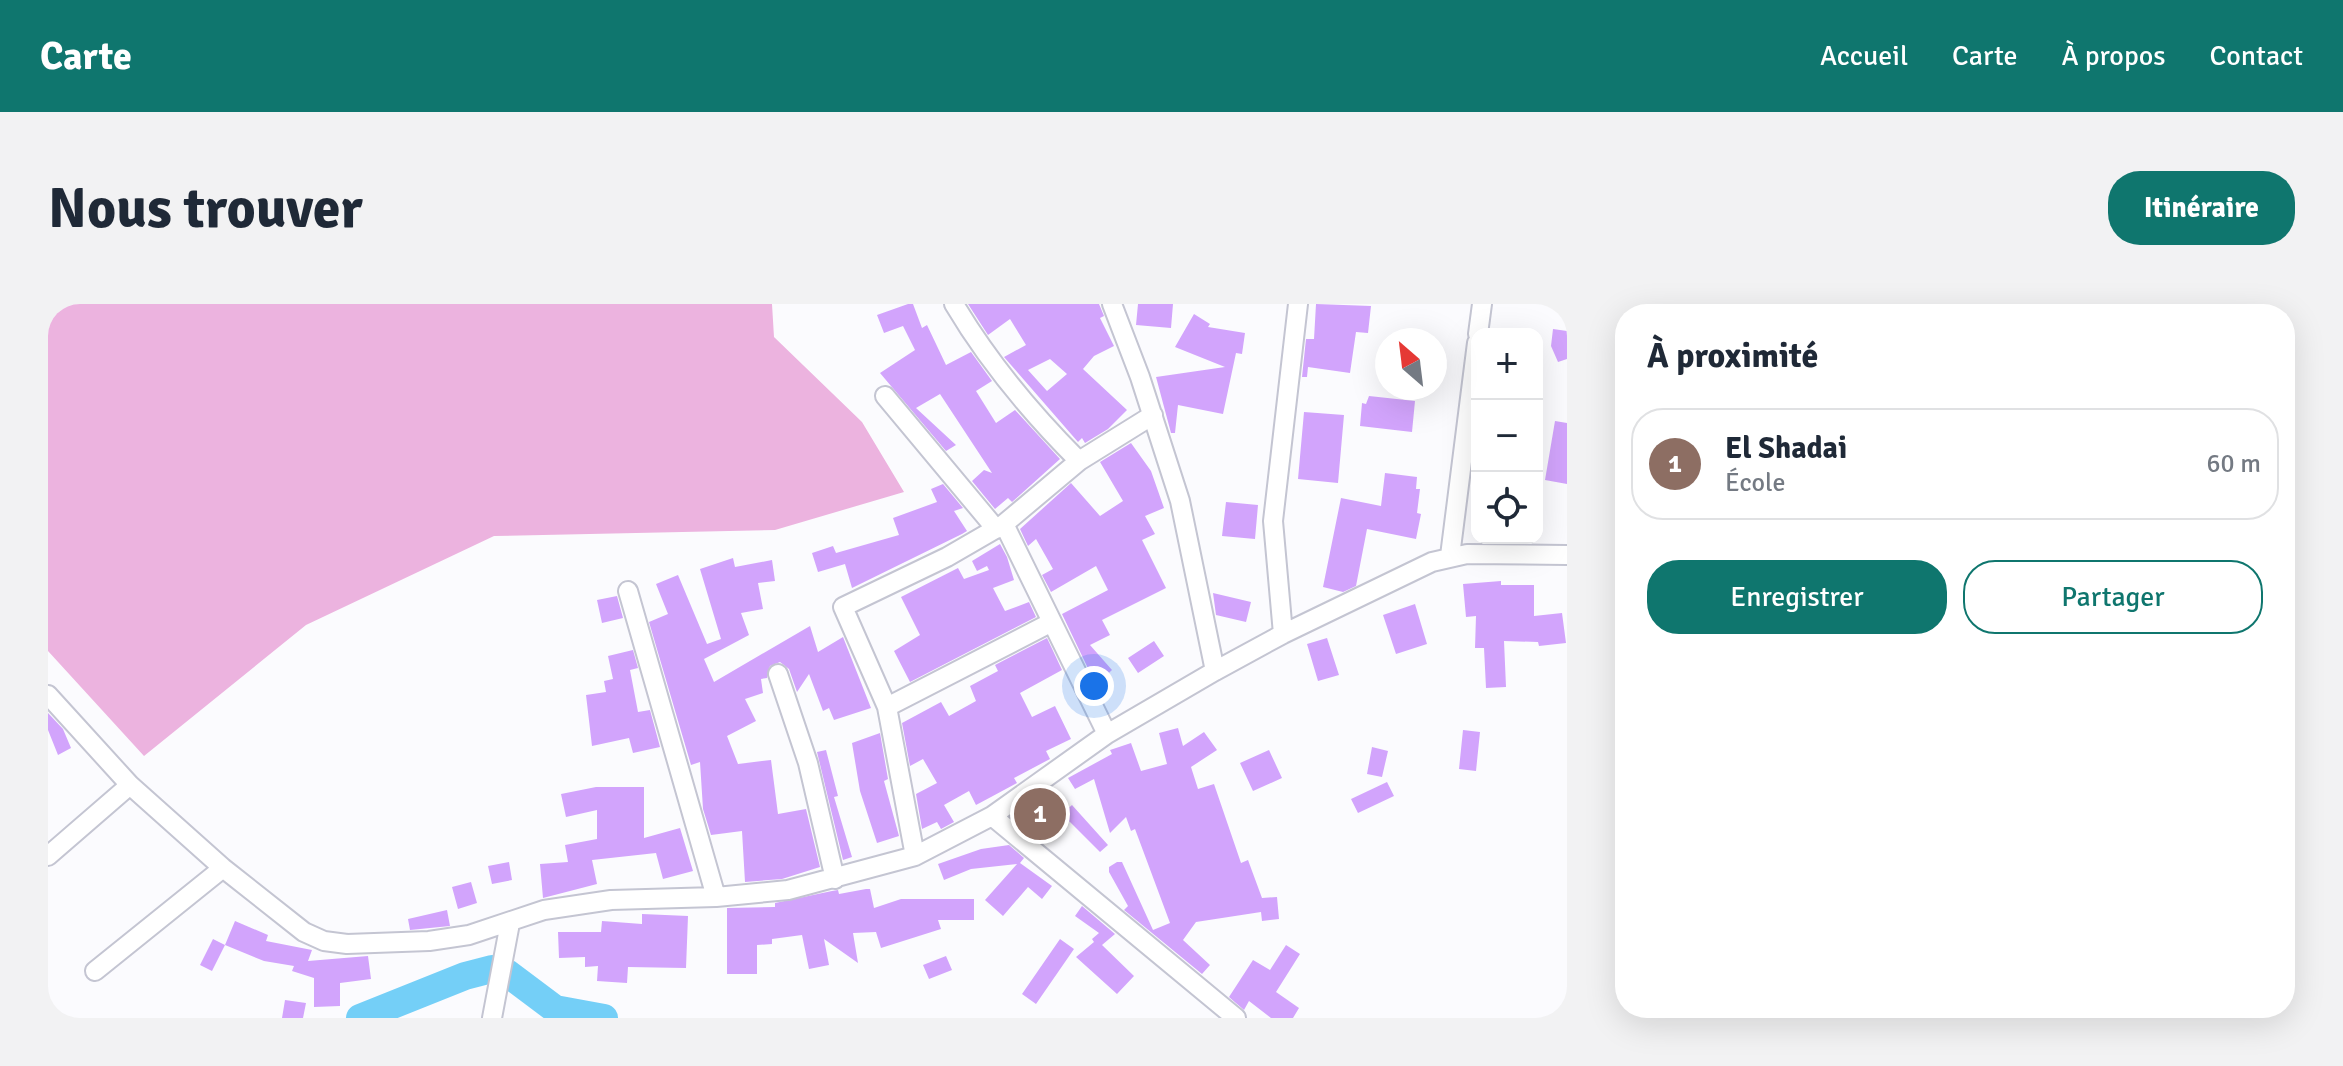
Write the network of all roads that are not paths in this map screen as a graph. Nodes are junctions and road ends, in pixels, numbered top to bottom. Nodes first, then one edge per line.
1 (954, 304) edge
2 (1112, 304) edge
3 (1298, 304) edge
4 (1482, 304) edge
5 (1479, 328) edge
6 (1471, 390) edge
7 (885, 396) dead end
8 (1153, 415) junction
9 (1079, 461) junction
10 (1000, 526) junction
11 (1567, 555) edge
12 (1450, 556) junction
13 (628, 591) dead end
14 (1052, 622) junction
15 (1283, 634) junction
16 (1215, 671) junction
17 (778, 674) dead end
18 (48, 695) edge
19 (887, 707) junction
20 (1107, 734) junction
21 (130, 785) junction
22 (992, 816) junction
23 (48, 856) edge
24 (915, 856) junction
25 (223, 868) junction
26 (835, 879) junction
27 (716, 897) junction
28 (510, 923) junction
29 (95, 971) dead end
30 (492, 1018) edge
31 (1236, 1018) edge

1 - 9 street
2 - 8 street
3 - 15 street
4 - 5 street
6 - 12 street
7 - 10 street
8 - 9 street
8 - 16 street
9 - 10 street
10 - 14 street
10 - 19 street
11 - 12 street
12 - 15 street
13 - 27 street
14 - 19 street
14 - 20 street
15 - 16 street
16 - 20 street
17 - 26 street
18 - 21 street
19 - 24 street
20 - 22 street
21 - 23 street
21 - 25 street
22 - 24 street
22 - 31 street
24 - 26 street
25 - 28 street
25 - 29 street
26 - 27 street
27 - 28 street
28 - 30 street

